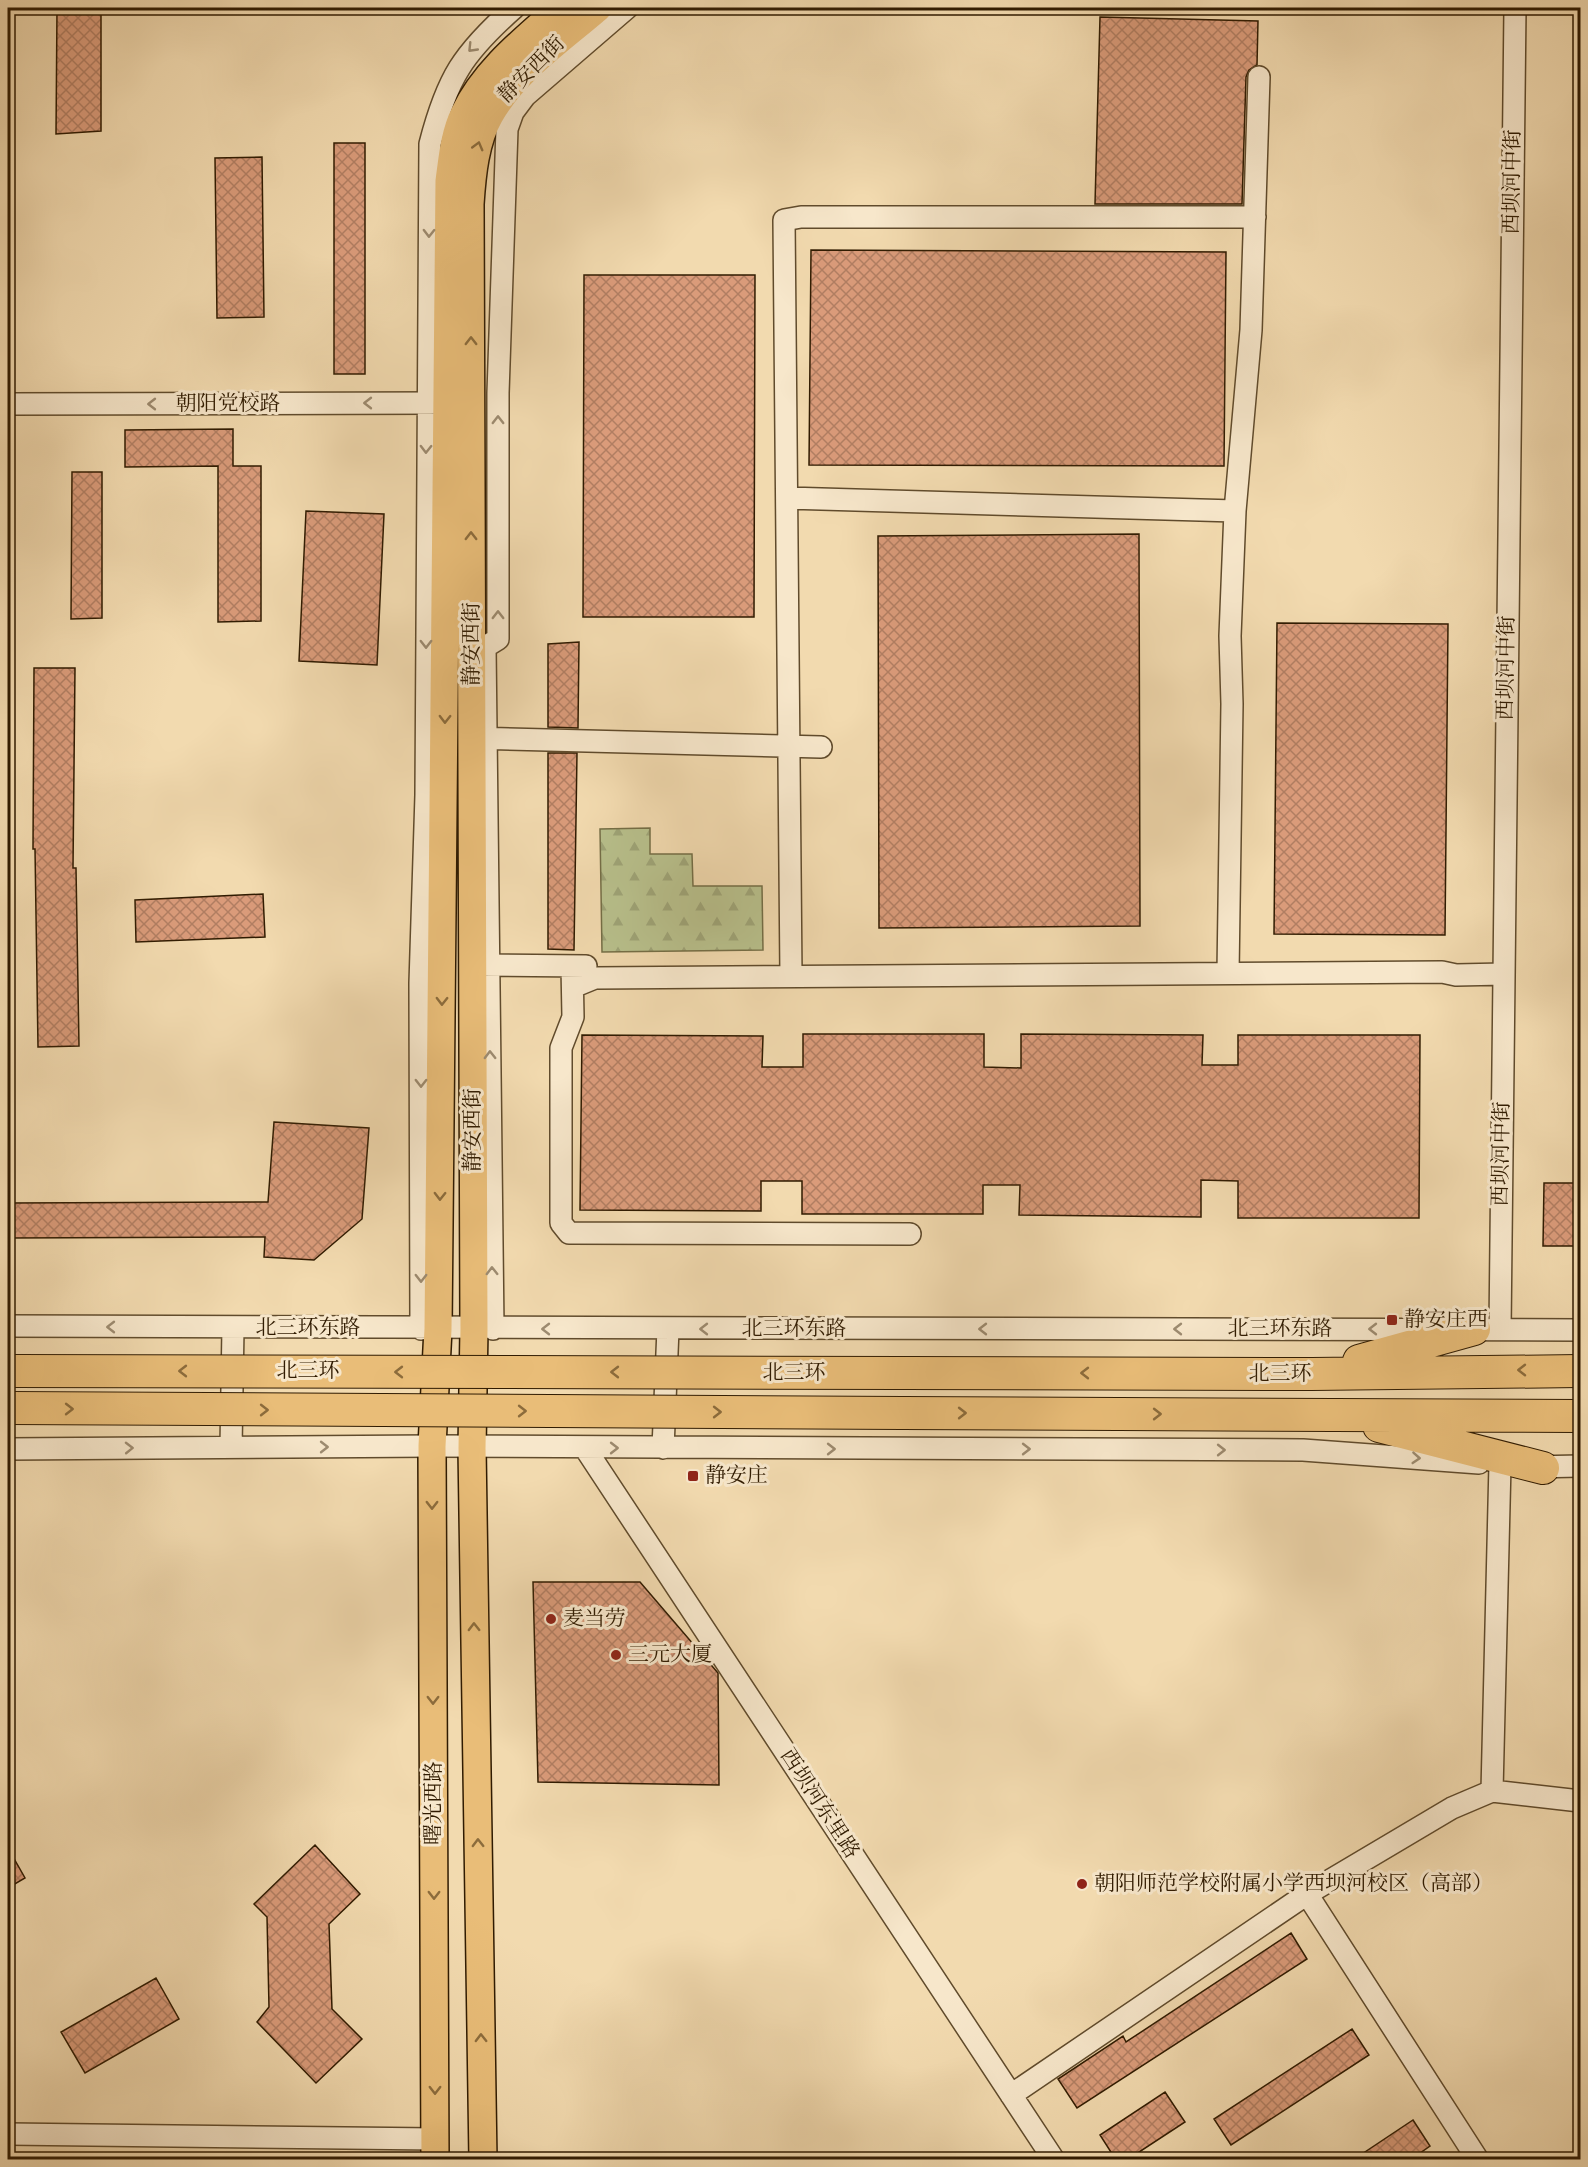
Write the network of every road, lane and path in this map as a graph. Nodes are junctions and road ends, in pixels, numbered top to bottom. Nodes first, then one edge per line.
1 (514, 8) edge
2 (560, 8) edge
3 (598, 8) edge
4 (627, 8) edge
5 (1515, 8) edge
6 (1259, 77) dead end
7 (1255, 217) junction
8 (437, 403) junction
9 (8, 404) edge
10 (787, 498) junction
11 (1235, 511) junction
12 (479, 739) junction
13 (789, 746) junction
14 (821, 747) dead end
15 (442, 922) junction
16 (481, 965) junction
17 (1228, 973) junction
18 (1504, 974) junction
19 (791, 976) junction
20 (420, 983) junction
21 (573, 987) junction
22 (910, 1234) dead end
23 (8, 1326) edge
24 (233, 1328) junction
25 (430, 1329) junction
26 (484, 1329) junction
27 (668, 1329) junction
28 (1487, 1329) junction
29 (1581, 1330) edge
30 (11, 1371) edge
31 (1581, 1371) edge
32 (1312, 1374) junction
33 (9, 1408) edge
34 (1331, 1414) junction
35 (1581, 1416) edge
36 (432, 1446) junction
37 (231, 1447) junction
38 (471, 1448) junction
39 (585, 1448) junction
40 (663, 1448) junction
41 (8, 1449) edge
42 (1500, 1464) junction
43 (1581, 1466) edge
44 (1543, 1468) junction
45 (1492, 1791) junction
46 (1581, 1801) edge
47 (1307, 1894) junction
48 (1011, 2095) junction
49 (8, 2134) edge
50 (435, 2150) edge
51 (483, 2160) edge
52 (1054, 2160) edge
53 (1478, 2160) edge

1 -> 8 street
2 - 8 main road, 静安西街
12 -> 3 main road, 静安西街
12 -> 4 street
5 - 18 street, 西坝河中街
6 - 7 street
7 - 10 street
7 - 11 street
8 -> 9 street, 朝阳党校路
8 -> 15 main road, 静安西街
8 -> 20 street
10 - 11 street
10 - 13 street
11 - 17 street
12 - 13 street
12 - 16 main road, 静安西街
13 - 14 street
13 - 19 street
15 - 20 street
15 -> 25 main road, 静安西街
16 - 21 street
26 -> 16 main road, 静安西街
17 - 18 street
17 - 19 street
18 - 28 street, 西坝河中街
19 - 21 street
20 -> 25 street
21 - 22 street
24 -> 23 street, 北三环东路
24 - 25 street, 北三环东路
24 - 37 street
25 - 26 street, 北三环东路
25 - 36 main road, 静安西街
27 -> 26 street, 北三环东路
26 - 38 main road, 静安西街
28 -> 27 street, 北三环东路
27 - 40 street
28 - 29 street, 北三环东路
28 - 32 highway
32 -> 30 highway, 北三环, bridge
31 -> 32 highway, 北三环
33 -> 34 highway, 北三环, bridge
34 - 35 highway, 北三环
34 - 44 highway
37 -> 36 street
36 - 38 street
36 -> 50 main road, 曙光西路
41 -> 37 street
38 - 39 street
51 -> 38 main road, 曙光西路
39 -> 40 street
39 - 48 street, 西坝河东里路
40 -> 42 street
42 - 44 street
42 - 45 street
43 - 44 street
45 - 46 street
45 - 47 street
47 - 48 street
47 - 53 street
48 - 52 street, 西坝河东里路
49 - 50 street

